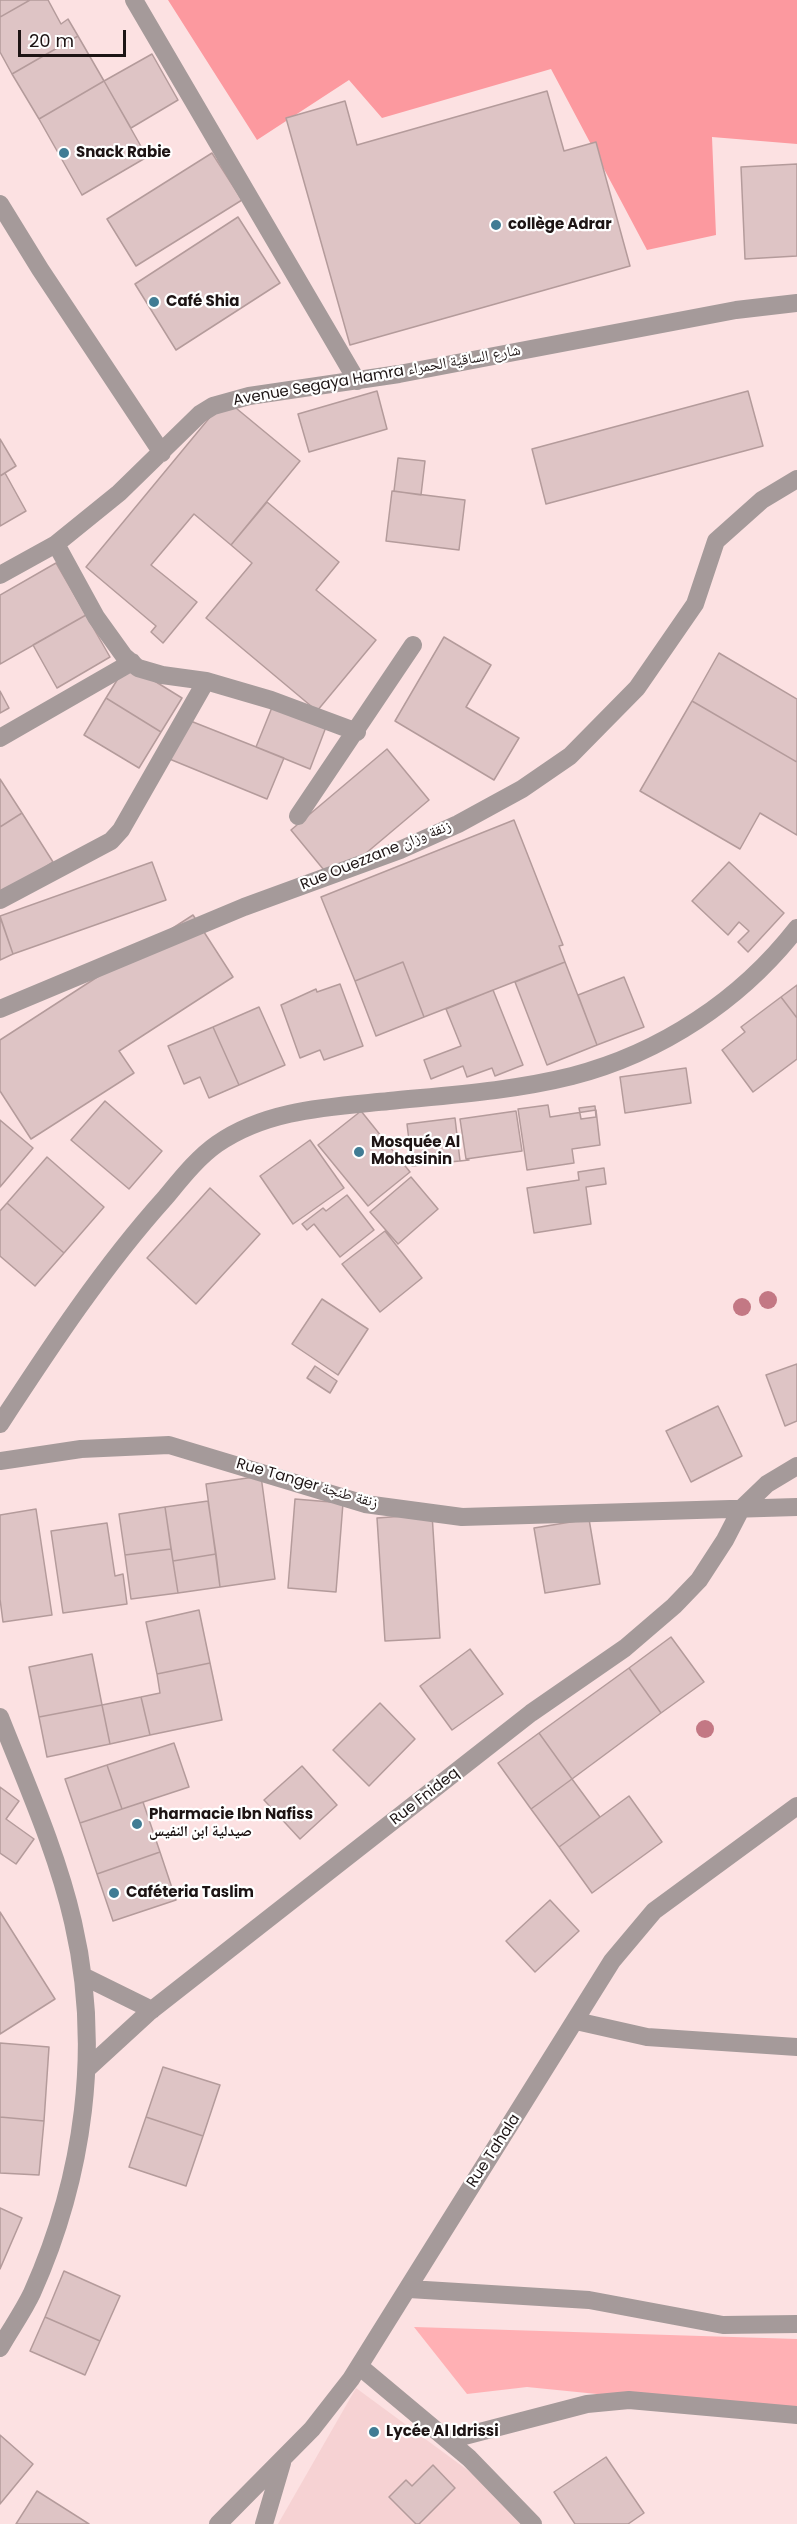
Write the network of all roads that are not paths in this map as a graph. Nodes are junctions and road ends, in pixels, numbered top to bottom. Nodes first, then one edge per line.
1 (134, 0) edge
2 (0, 204) edge
3 (797, 303) edge
4 (357, 381) junction
5 (162, 453) junction
6 (797, 479) edge
7 (56, 544) junction
8 (0, 575) edge
9 (413, 645) dead end
10 (132, 662) junction
11 (206, 681) junction
12 (357, 732) junction
13 (0, 738) edge
14 (298, 816) dead end
15 (0, 900) edge
16 (797, 928) edge
17 (0, 1009) edge
18 (0, 1424) edge
19 (0, 1461) edge
20 (797, 1466) edge
21 (797, 1507) edge
22 (741, 1509) junction
23 (0, 1717) edge
24 (797, 1806) edge
25 (84, 1976) junction
26 (152, 2010) junction
27 (576, 2021) junction
28 (797, 2047) edge
29 (88, 2068) junction
30 (409, 2289) junction
31 (797, 2324) edge
32 (0, 2349) edge
33 (359, 2366) junction
34 (797, 2415) edge
35 (449, 2440) junction
36 (282, 2463) junction
37 (218, 2524) edge
38 (264, 2524) edge
39 (533, 2524) edge

1 - 4 street
2 - 5 street
3 - 4 street, Avenue Segaya Hamra شارع الساقية الحمراء
4 - 5 street, Avenue Segaya Hamra شارع الساقية الحمراء
5 - 7 street, Avenue Segaya Hamra شارع الساقية الحمراء
6 - 17 street, Rue Ouezzane زنقة وزان
7 - 8 street, Avenue Segaya Hamra شارع الساقية الحمراء
7 - 10 street
9 - 12 street
10 - 11 street
10 - 13 street
11 - 12 street
11 - 15 street
12 - 14 street
16 - 18 street
19 - 22 street, Rue Tanger زنقة طنجة
20 - 22 street, Rue Fnideq
21 - 22 street, Rue Tanger زنقة طنجة
22 - 26 street, Rue Fnideq
23 - 25 street
24 - 27 street, Rue Tahala
25 - 26 street
25 - 29 street
26 - 29 street, Rue Fnideq
27 - 28 street
27 - 30 street, Rue Tahala
29 - 32 street
30 - 31 street
30 - 33 street, Rue Tahala
33 - 35 street
33 - 36 street, Rue Tahala
34 - 35 street
35 - 39 street
36 - 37 street, Rue Tahala
36 - 38 street

